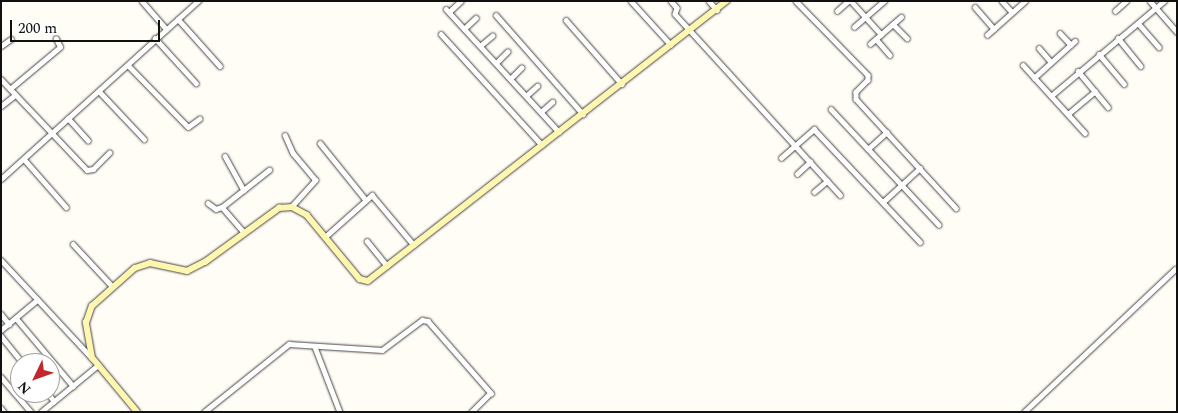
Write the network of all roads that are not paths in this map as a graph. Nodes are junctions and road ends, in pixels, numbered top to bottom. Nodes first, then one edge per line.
1 (142, 1) edge
2 (198, 1) edge
3 (461, 1) edge
4 (631, 1) edge
5 (671, 1) edge
6 (709, 1) edge
7 (727, 1) edge
8 (796, 1) edge
9 (850, 1) edge
10 (884, 1) edge
11 (1002, 1) edge
12 (1025, 1) edge
13 (1116, 1) edge
14 (1126, 1) edge
15 (1150, 1) edge
16 (1164, 1) edge
17 (1121, 6) junction
18 (975, 7) dead end
19 (1156, 8) junction
20 (717, 10) junction
21 (837, 10) dead end
22 (1115, 11) dead end
23 (1012, 12) junction
24 (496, 15) dead end
25 (865, 17) junction
26 (476, 18) dead end
27 (901, 18) dead end
28 (178, 19) junction
29 (566, 20) dead end
30 (1138, 23) junction
31 (893, 24) junction
32 (854, 27) dead end
33 (994, 28) junction
34 (166, 29) junction
35 (464, 29) junction
36 (690, 31) junction
37 (1177, 32) edge
38 (1060, 33) dead end
39 (441, 34) dead end
40 (881, 34) junction
41 (987, 35) dead end
42 (492, 36) dead end
43 (155, 38) junction
44 (906, 38) dead end
45 (1118, 38) junction
46 (11, 39) dead end
47 (56, 39) dead end
48 (876, 39) junction
49 (870, 44) dead end
50 (671, 45) junction
51 (1, 46) edge
52 (480, 46) junction
53 (1159, 47) dead end
54 (1039, 48) dead end
55 (507, 52) dead end
56 (1099, 54) junction
57 (890, 55) dead end
58 (1051, 62) junction
59 (496, 63) junction
60 (128, 65) junction
61 (1022, 65) dead end
62 (220, 66) dead end
63 (1141, 66) dead end
64 (521, 68) dead end
65 (1078, 71) junction
66 (1034, 78) junction
67 (1, 79) edge
68 (510, 79) junction
69 (196, 83) dead end
70 (622, 84) junction
71 (1124, 84) dead end
72 (537, 86) dead end
73 (10, 89) junction
74 (99, 91) junction
75 (1095, 91) junction
76 (15, 95) junction
77 (526, 96) junction
78 (1051, 96) junction
79 (552, 102) dead end
80 (1, 106) edge
81 (1108, 107) dead end
82 (831, 109) dead end
83 (541, 112) junction
84 (583, 114) junction
85 (1068, 114) junction
86 (68, 118) junction
87 (199, 119) dead end
88 (560, 132) junction
89 (887, 132) junction
90 (1085, 133) dead end
91 (50, 134) junction
92 (285, 135) dead end
93 (144, 139) dead end
94 (88, 140) dead end
95 (320, 143) dead end
96 (795, 145) junction
97 (542, 146) junction
98 (868, 149) junction
99 (109, 153) dead end
100 (225, 156) dead end
101 (781, 158) dead end
102 (24, 159) junction
103 (810, 162) junction
104 (920, 168) junction
105 (269, 170) dead end
106 (797, 174) dead end
107 (1, 179) edge
108 (827, 180) junction
109 (902, 185) junction
110 (244, 190) junction
111 (814, 192) dead end
112 (840, 195) dead end
113 (366, 200) junction
114 (883, 202) junction
115 (208, 203) dead end
116 (66, 207) dead end
117 (292, 207) junction
118 (222, 208) junction
119 (956, 208) dead end
120 (939, 225) dead end
121 (244, 232) junction
122 (326, 237) junction
123 (366, 241) dead end
124 (920, 242) dead end
125 (73, 244) dead end
126 (414, 245) junction
127 (1, 260) edge
128 (387, 266) junction
129 (1175, 269) dead end
130 (112, 286) junction
131 (37, 300) junction
132 (1, 314) edge
133 (16, 318) junction
134 (9, 324) junction
135 (1, 330) edge
136 (1, 336) edge
137 (316, 347) junction
138 (15, 353) edge
139 (92, 358) junction
140 (98, 365) junction
141 (1, 377) edge
142 (73, 386) junction
143 (60, 396) edge
144 (52, 403) edge
145 (1, 408) edge
146 (4, 412) edge
147 (31, 412) edge
148 (41, 412) edge
149 (137, 412) edge
150 (204, 412) edge
151 (340, 412) edge
152 (472, 412) edge
153 (1024, 412) edge

1 - 34 street
2 - 28 street
3 - 35 street
4 - 50 street
5 - 36 street
6 - 20 street
7 - 20 street
8 - 89 street
9 - 21 street
9 - 25 street
10 - 25 street
11 - 23 street
12 - 23 street
13 - 17 street
14 - 17 street
15 - 19 street
16 - 19 street
17 - 22 street
18 - 33 street
19 - 30 street
19 - 37 street
20 - 36 street
23 - 33 street
24 - 84 street
25 - 32 street
25 - 40 street
26 - 35 street
27 - 31 street
28 - 34 street
28 - 62 street
29 - 70 street
30 - 45 street
30 - 53 street
31 - 40 street
31 - 44 street
33 - 41 street
34 - 43 street
35 - 52 street
36 - 50 street
36 - 96 street
38 - 58 street
39 - 97 street
40 - 48 street
42 - 52 street
43 - 60 street
43 - 69 street
45 - 56 street
45 - 63 street
46 - 51 street
47 - 73 street
48 - 49 street
48 - 57 street
50 - 70 street
52 - 59 street
54 - 58 street
55 - 59 street
56 - 65 street
56 - 71 street
58 - 66 street
59 - 68 street
60 - 74 street
60 - 87 street
61 - 66 street
64 - 68 street
65 - 75 street
65 - 78 street
66 - 78 street
67 - 73 street
68 - 77 street
70 - 84 street
72 - 77 street
73 - 76 street
74 - 86 street
74 - 93 street
75 - 81 street
75 - 85 street
76 - 80 street
76 - 91 street
77 - 83 street
78 - 85 street
79 - 83 street
82 - 98 street
83 - 88 street
84 - 88 street
85 - 90 street
86 - 91 street
86 - 94 street
88 - 97 street
89 - 98 street
89 - 104 street
91 - 99 street
91 - 102 street
92 - 117 street
95 - 113 street
96 - 101 street
96 - 103 street
96 - 114 street
97 - 126 street
98 - 109 street
100 - 110 street
102 - 107 street
102 - 116 street
103 - 106 street
103 - 108 street
104 - 109 street
104 - 119 street
105 - 110 street
108 - 111 street
108 - 112 street
109 - 114 street
109 - 120 street
110 - 118 street
113 - 122 street
113 - 126 street
114 - 124 street
115 - 118 street
117 - 121 street
117 - 122 street
118 - 121 street
121 - 130 street
122 - 128 street
123 - 128 street
125 - 130 street
126 - 128 street
127 - 131 street
129 - 153 street
130 - 139 street
131 - 133 street
131 - 139 street
132 - 134 street
133 - 134 street
133 - 142 street
134 - 135 street
136 - 138 street
137 - 150 street
137 - 151 street
137 - 152 street
139 - 140 street
140 - 142 street
140 - 149 street
141 - 147 street
142 - 143 street
144 - 148 street
145 - 146 street

